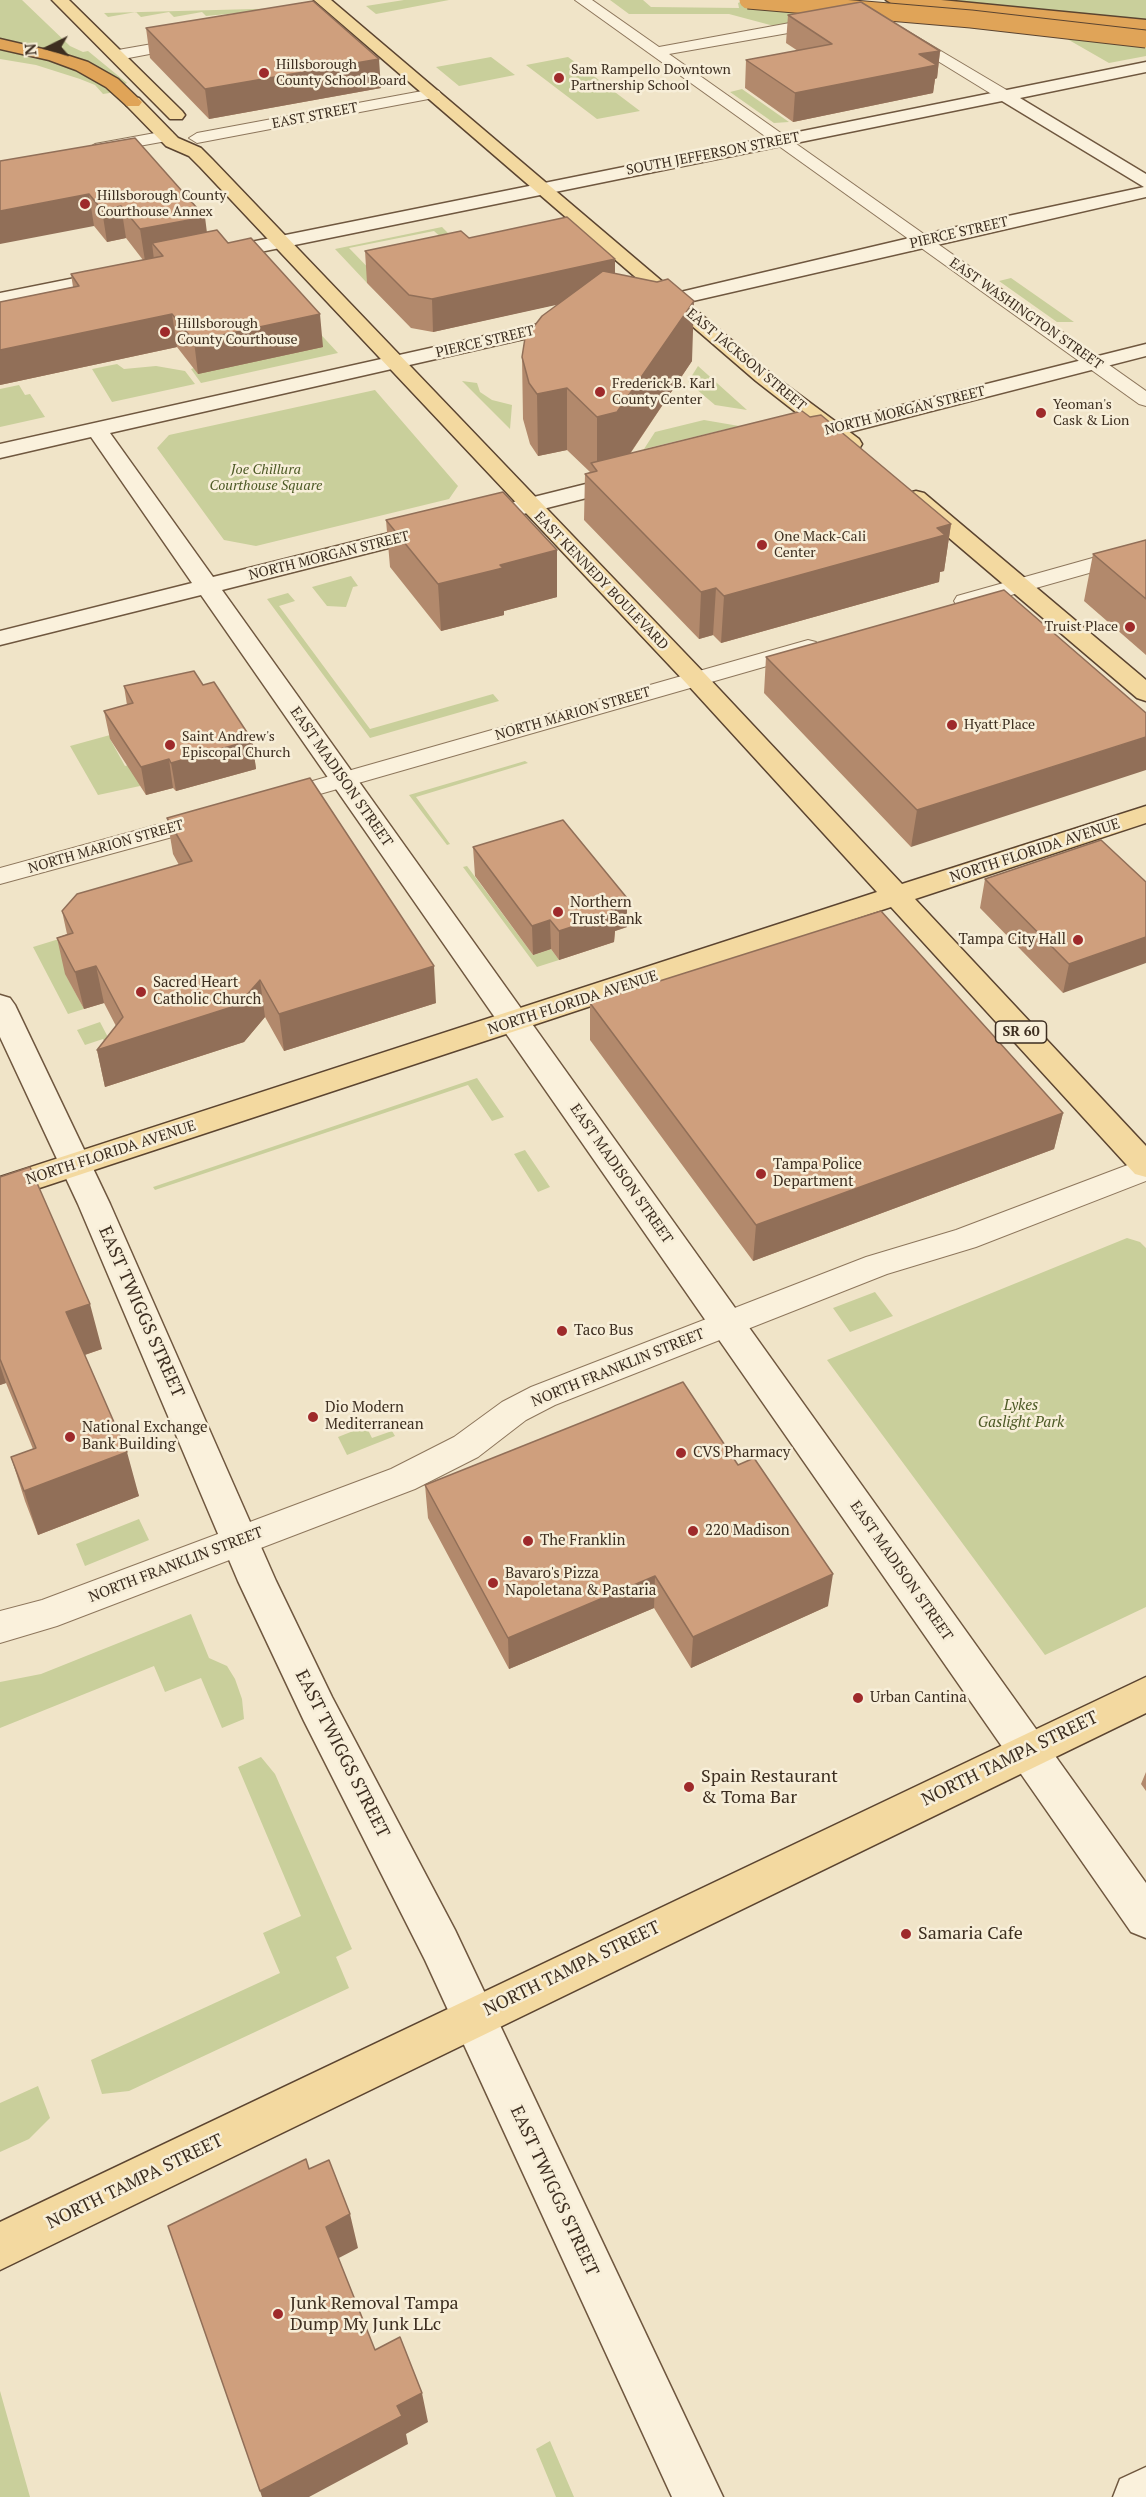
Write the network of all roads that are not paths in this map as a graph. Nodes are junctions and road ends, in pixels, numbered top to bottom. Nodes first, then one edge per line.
1 (60, 0) edge
2 (322, 0) edge
3 (582, 0) edge
4 (748, 0) edge
5 (849, 0) edge
6 (894, 0) edge
7 (870, 13) junction
8 (340, 15) junction
9 (323, 20) edge
10 (1146, 25) edge
11 (1146, 39) edge
12 (207, 40) edge
13 (0, 44) edge
14 (657, 52) junction
15 (118, 55) junction
16 (1146, 67) edge
17 (432, 94) junction
18 (1004, 95) junction
19 (132, 102) joint
20 (166, 136) junction
21 (783, 140) junction
22 (196, 145) junction
23 (79, 152) edge
24 (1146, 182) edge
25 (543, 189) junction
26 (1146, 192) edge
27 (923, 241) junction
28 (281, 242) junction
29 (192, 260) edge
30 (136, 272) edge
31 (0, 299) edge
32 (674, 300) junction
33 (625, 311) edge
34 (592, 318) edge
35 (1146, 350) edge
36 (394, 363) junction
37 (1096, 363) junction
38 (1146, 400) edge
39 (96, 429) junction
40 (833, 430) junction
41 (774, 444) edge
42 (0, 451) edge
43 (864, 455) edge
44 (649, 476) edge
45 (900, 485) edge
46 (528, 505) junction
47 (1146, 550) edge
48 (207, 586) junction
49 (1021, 587) junction
50 (939, 609) edge
51 (0, 638) edge
52 (827, 641) edge
53 (696, 679) junction
54 (1146, 693) edge
55 (344, 781) junction
56 (1146, 814) edge
57 (0, 876) edge
58 (898, 897) junction
59 (0, 1005) edge
60 (514, 1023) junction
61 (76, 1163) junction
62 (1146, 1167) edge
63 (0, 1189) edge
64 (727, 1324) junction
65 (240, 1540) junction
66 (0, 1628) edge
67 (1146, 1694) edge
68 (1027, 1750) junction
69 (1146, 1918) edge
70 (473, 2017) junction
71 (0, 2247) edge
72 (1146, 2492) edge
73 (698, 2497) edge
74 (1138, 2497) edge

1 - 15 main road, EAST KENNEDY BOULEVARD
2 - 8 main road, EAST JACKSON STREET
3 - 14 street, EAST WASHINGTON STREET
4 - 11 highway, bridge
5 - 7 street
6 - 10 highway
7 - 14 street
7 - 18 street
8 - 9 street
8 - 17 main road, EAST JACKSON STREET
12 - 15 street
13 - 19 highway
14 - 21 street, EAST WASHINGTON STREET
15 - 22 main road, EAST KENNEDY BOULEVARD
16 - 18 street, SOUTH JEFFERSON STREET
17 - 22 street, EAST STREET
17 - 25 main road, EAST JACKSON STREET
18 - 21 street, SOUTH JEFFERSON STREET
18 - 24 street
19 - 20 main road
20 - 22 main road
20 - 23 street
21 - 25 street, SOUTH JEFFERSON STREET
21 - 27 street, EAST WASHINGTON STREET
22 - 28 main road, EAST KENNEDY BOULEVARD
25 - 28 street, SOUTH JEFFERSON STREET
25 - 32 main road, EAST JACKSON STREET
26 - 27 street, PIERCE STREET
27 - 32 street, PIERCE STREET
27 - 37 street, EAST WASHINGTON STREET
28 - 29 street, SOUTH JEFFERSON STREET
28 - 36 main road, EAST KENNEDY BOULEVARD
30 - 31 street
32 - 33 street, PIERCE STREET
32 - 40 main road, EAST JACKSON STREET
34 - 36 street, PIERCE STREET
35 - 37 street, NORTH MORGAN STREET
36 - 39 street, PIERCE STREET
36 - 46 main road, EAST KENNEDY BOULEVARD
37 - 38 street, EAST WASHINGTON STREET
37 - 40 street, NORTH MORGAN STREET
39 - 42 street, PIERCE STREET
39 - 48 street, EAST MADISON STREET
40 - 41 street, NORTH MORGAN STREET
40 - 43 main road, EAST JACKSON STREET
44 - 46 street, NORTH MORGAN STREET
45 - 49 main road
46 - 48 street, NORTH MORGAN STREET
46 - 53 main road, EAST KENNEDY BOULEVARD
47 - 49 street
48 - 51 street, NORTH MORGAN STREET
48 - 55 street, EAST MADISON STREET
49 - 50 street
49 - 54 main road
52 - 53 street, NORTH MARION STREET
53 - 55 street, NORTH MARION STREET
53 - 58 main road, EAST KENNEDY BOULEVARD
55 - 57 street, NORTH MARION STREET
55 - 60 street, EAST MADISON STREET
56 - 58 main road, NORTH FLORIDA AVENUE
58 - 60 main road, NORTH FLORIDA AVENUE
58 - 62 main road, EAST KENNEDY BOULEVARD / SR 60
59 - 61 street, EAST TWIGGS STREET
60 - 61 main road, NORTH FLORIDA AVENUE
60 - 64 street, EAST MADISON STREET
61 - 63 main road, NORTH FLORIDA AVENUE
61 - 65 street, EAST TWIGGS STREET
62 - 64 street, NORTH FRANKLIN STREET
64 - 65 street, NORTH FRANKLIN STREET
64 - 68 street, EAST MADISON STREET
65 - 66 street, NORTH FRANKLIN STREET
65 - 70 street, EAST TWIGGS STREET
67 - 68 main road, NORTH TAMPA STREET
68 - 69 street, EAST MADISON STREET
68 - 70 main road, NORTH TAMPA STREET
70 - 71 main road, NORTH TAMPA STREET
70 - 73 street, EAST TWIGGS STREET
72 - 74 street

